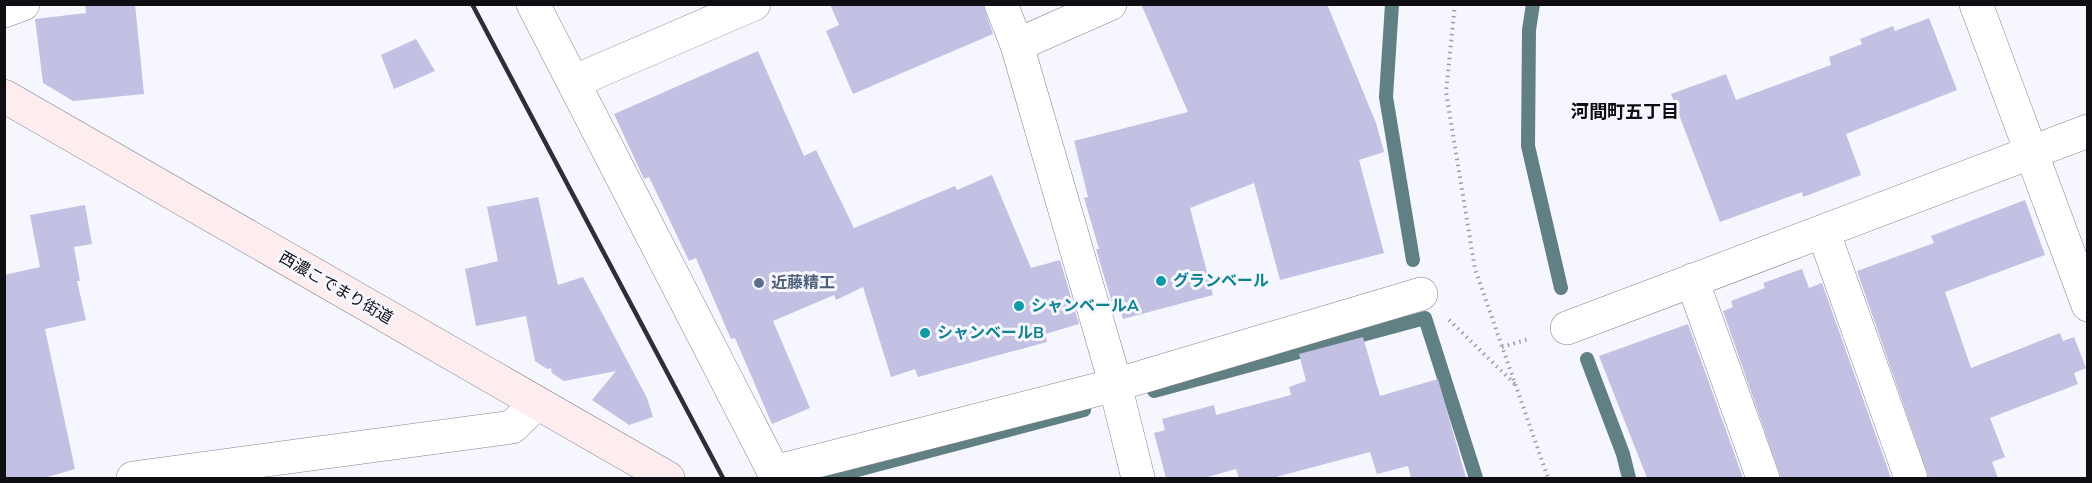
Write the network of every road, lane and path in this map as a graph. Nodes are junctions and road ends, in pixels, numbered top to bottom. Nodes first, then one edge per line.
1 (23, 4) edge
2 (533, 4) edge
3 (754, 4) edge
4 (1001, 4) edge
5 (1110, 4) edge
6 (1455, 4) edge
7 (1976, 4) edge
8 (4, 11) edge
9 (1017, 45) junction
10 (573, 82) junction
11 (4, 96) edge
12 (2088, 131) edge
13 (2031, 151) junction
14 (1823, 231) junction
15 (1692, 280) junction
16 (1421, 294) joint
17 (2088, 304) edge
18 (1567, 328) dead end
19 (1515, 384) junction
20 (1115, 386) junction
21 (536, 404) junction
22 (133, 478) edge
23 (668, 478) edge
24 (1138, 478) edge
25 (1548, 478) edge
26 (1763, 478) edge
27 (1911, 478) edge

1 - 8 street
2 - 10 street
3 - 10 street
4 - 9 street
5 - 9 street
6 - 19 path
7 - 13 street
9 - 20 street
10 - 20 street
11 - 21 street, 西濃こでまり街道
12 - 13 street
13 - 14 street
13 - 17 street
14 - 15 street
14 - 27 street
15 - 18 street
15 - 26 street
16 - 19 path
16 - 20 street
19 - 25 path
20 - 24 street
21 - 22 street
21 - 23 street, 西濃こでまり街道

